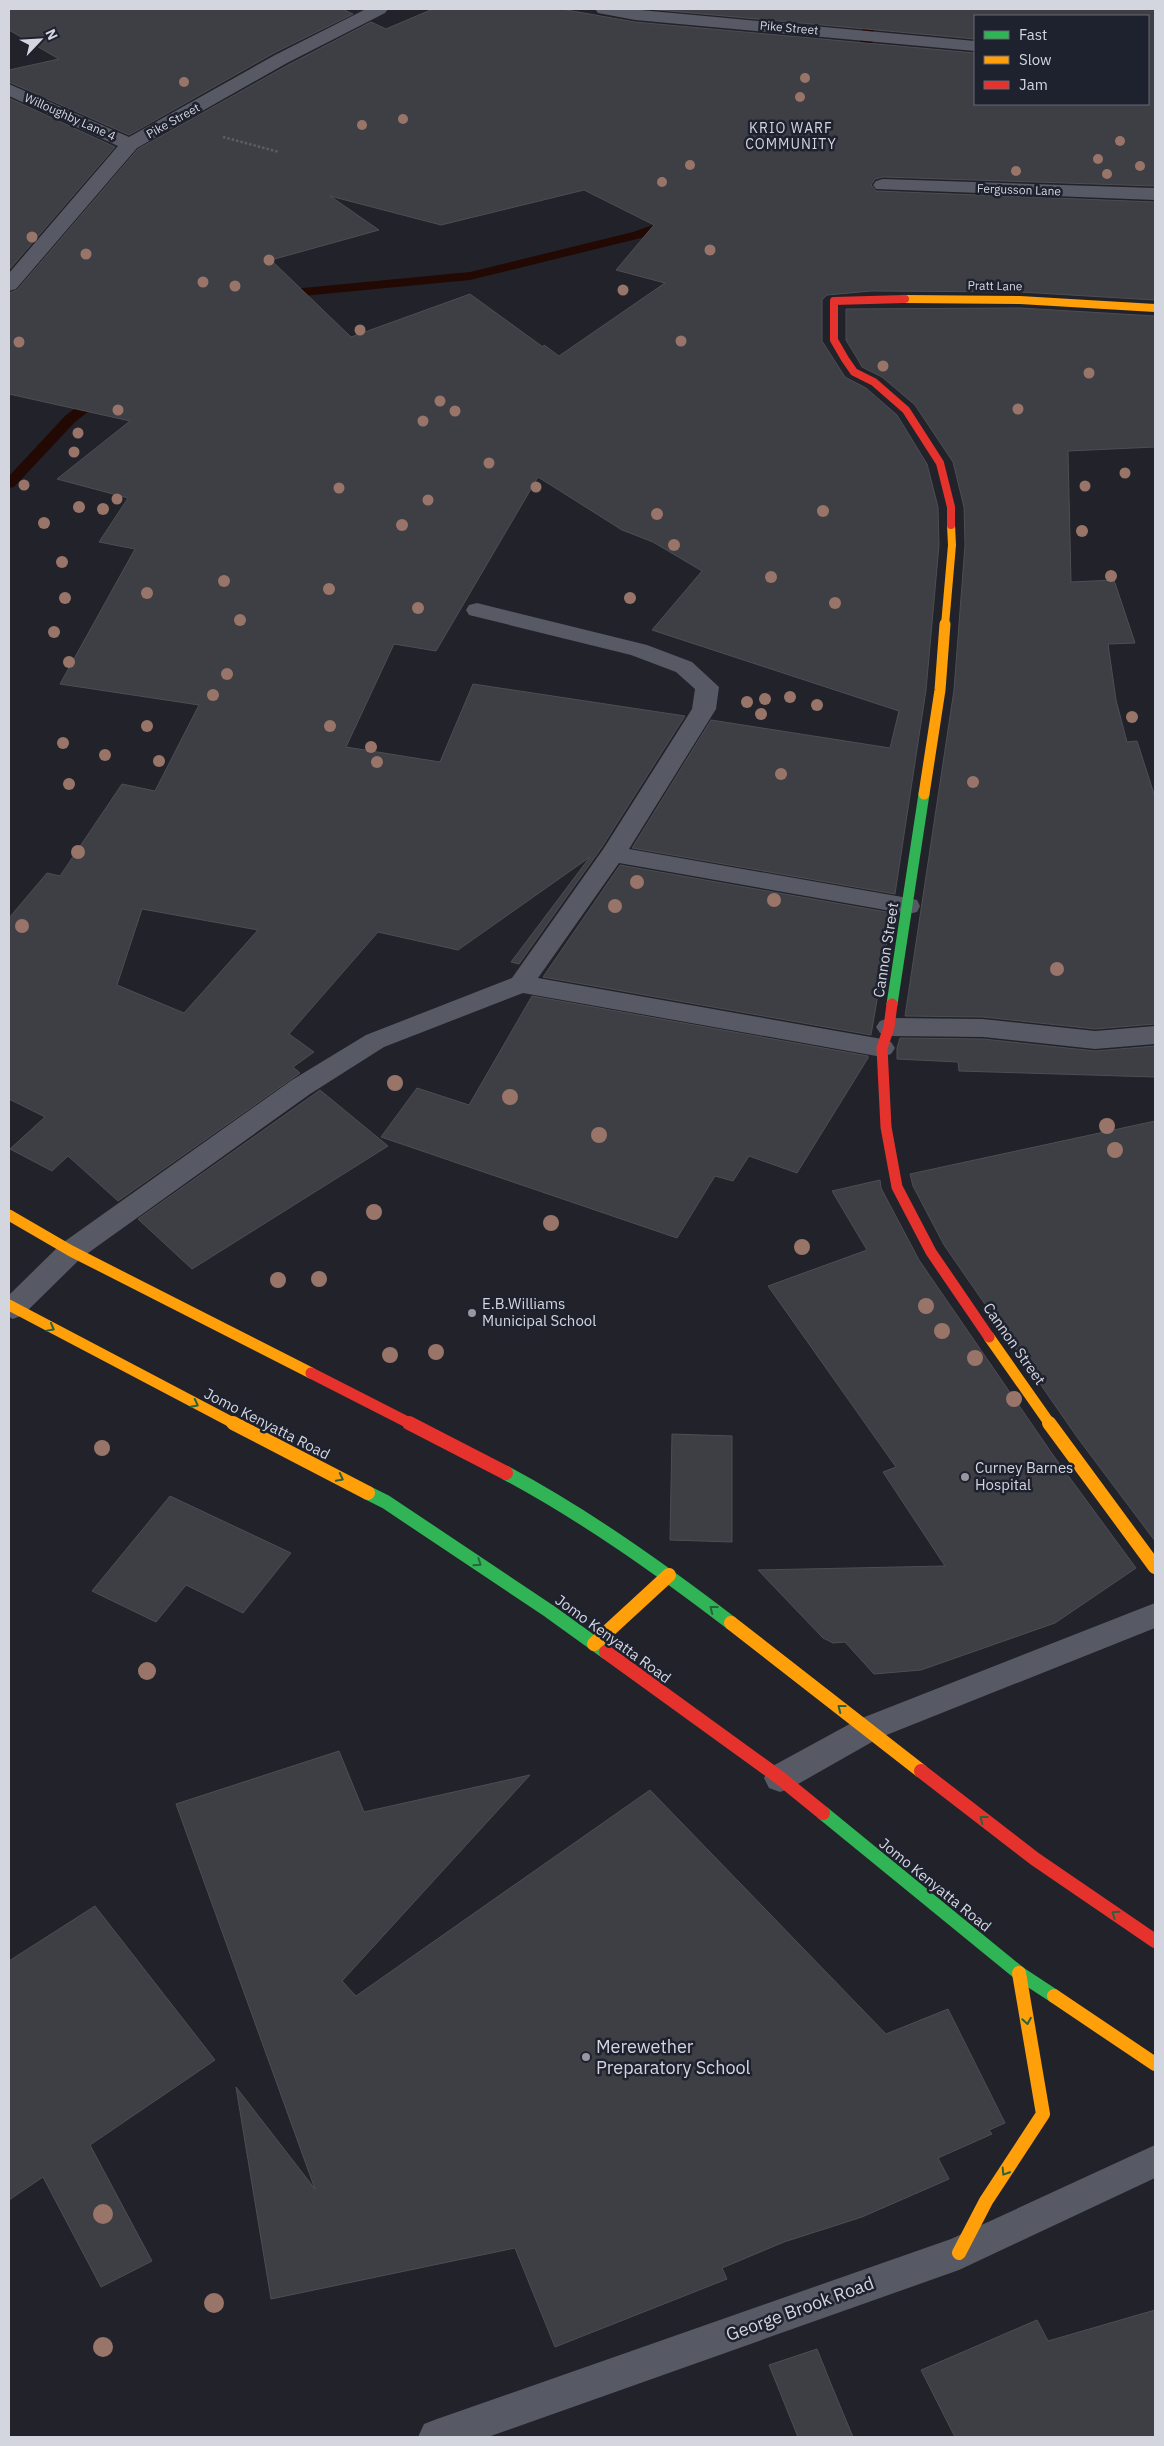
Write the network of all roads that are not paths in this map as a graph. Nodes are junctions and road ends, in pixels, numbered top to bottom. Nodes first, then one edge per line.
1 (379, 9) edge
2 (604, 9) edge
3 (974, 46) edge
4 (9, 89) edge
5 (130, 144) junction
6 (883, 185) dead end
7 (1155, 194) edge
8 (9, 285) edge
9 (834, 301) joint
10 (1155, 308) edge
11 (477, 610) dead end
12 (613, 854) junction
13 (908, 906) junction
14 (521, 984) junction
15 (1155, 1034) edge
16 (885, 1038) junction
17 (9, 1215) edge
18 (71, 1251) junction
19 (11, 1306) edge
20 (1155, 1567) edge
21 (669, 1575) junction
22 (1155, 1615) edge
23 (594, 1644) junction
24 (868, 1729) junction
25 (780, 1778) junction
26 (1155, 1941) edge
27 (1019, 1973) junction
28 (1155, 2064) edge
29 (1155, 2161) edge
30 (959, 2252) junction
31 (437, 2437) edge

1 - 5 street, Pike Street
2 - 3 street, Pike Street
4 - 5 street, Willoughby Lane 4
5 - 8 street, Pike Street
6 - 7 street, Fergusson Lane
9 - 10 main road, Pratt Lane
9 - 13 main road, Cannon Street
11 - 12 street
12 - 13 street
12 - 14 street
13 - 16 main road, Cannon Street
14 - 16 street
14 - 18 street
15 - 16 street
16 - 20 main road, Cannon Street
17 - 18 main road
18 - 19 street
18 - 21 main road
19 -> 23 main road, Jomo Kenyatta Road
21 - 23 main road
24 -> 21 main road
22 - 24 street
23 - 25 main road, Jomo Kenyatta Road
24 - 25 street
26 -> 24 main road
25 - 27 main road, Jomo Kenyatta Road
27 - 28 main road, Jomo Kenyatta Road
27 -> 30 main road
29 - 30 street, George Brook Road
30 - 31 street, George Brook Road

